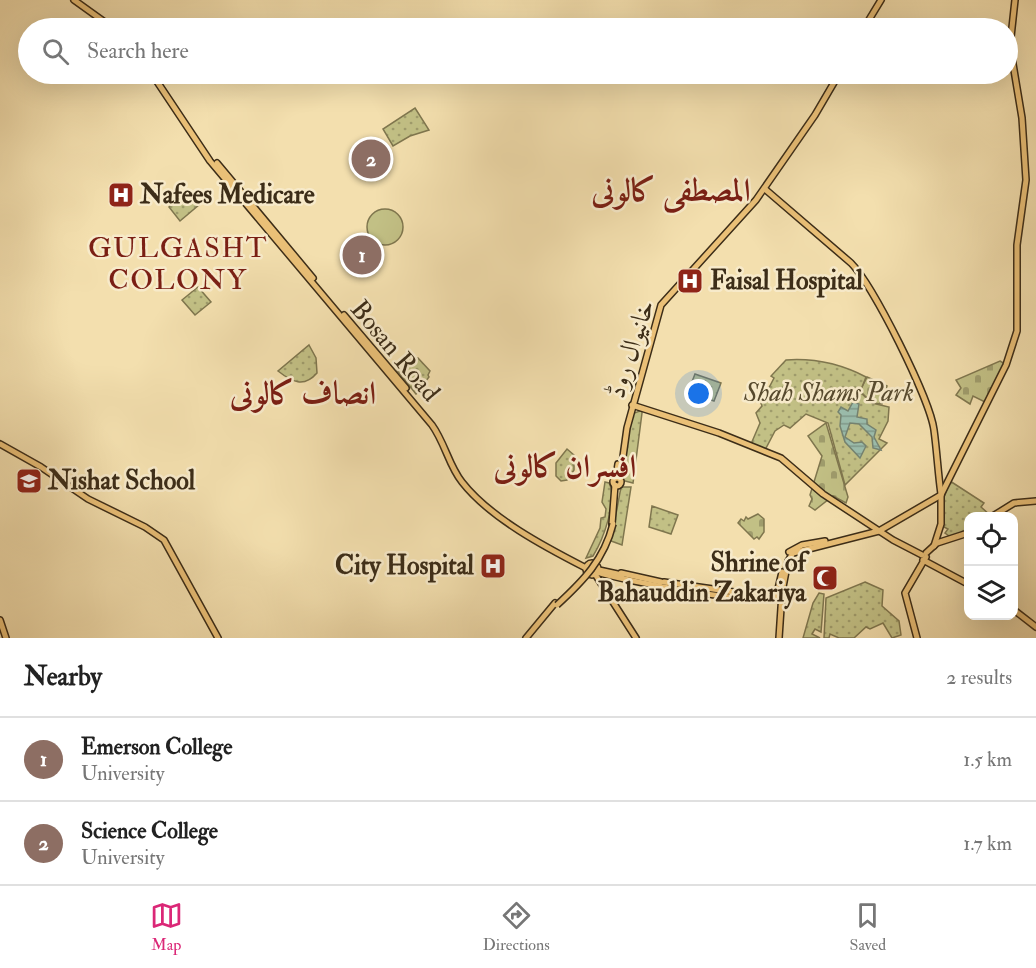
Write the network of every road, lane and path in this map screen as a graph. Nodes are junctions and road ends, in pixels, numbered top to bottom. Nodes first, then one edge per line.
1 (76, 0) edge
2 (880, 0) edge
3 (1015, 0) edge
4 (100, 18) edge
5 (869, 18) edge
6 (1013, 18) edge
7 (160, 84) edge
8 (832, 84) edge
9 (832, 84) edge
10 (1016, 84) edge
11 (766, 190) dead end
12 (638, 392) junction
13 (633, 404) junction
14 (644, 408) junction
15 (631, 415) junction
16 (0, 444) edge
17 (620, 460) junction
18 (941, 495) junction
19 (1036, 501) edge
20 (999, 512) edge
21 (879, 531) junction
22 (964, 535) edge
23 (934, 546) junction
24 (924, 557) junction
25 (587, 567) junction
26 (596, 572) junction
27 (964, 581) edge
28 (779, 593) junction
29 (1018, 613) edge
30 (0, 620) edge
31 (0, 626) edge
32 (1036, 627) edge
33 (5, 638) edge
34 (218, 638) edge
35 (528, 638) edge
36 (636, 638) edge
37 (778, 638) edge
38 (917, 638) edge

1 - 4 main road
2 - 5 main road
3 - 6 main road
7 - 25 main road, Bosan Road
8 - 13 main road, خانیوال روڈ
9 - 12 main road, خانیوال روڈ
10 - 18 main road
11 - 18 main road
12 - 13 main road, خانیوال روڈ
12 - 14 main road
13 - 14 main road
13 - 15 main road, خانیوال روڈ
13 - 17 main road
14 - 15 main road
14 - 21 main road
15 - 17 main road, خانیوال روڈ
16 - 34 main road
17 - 35 main road, خانیوال روڈ, bridge
18 - 21 main road
18 - 23 main road
19 - 20 main road
21 - 24 main road
21 - 28 main road
22 - 23 main road
23 - 24 main road
24 - 27 main road
24 - 38 main road
25 - 26 main road
25 - 26 main road
26 - 28 main road
26 - 28 main road
26 - 36 main road
28 - 37 main road
29 - 32 main road
30 - 33 main road
31 - 33 main road

